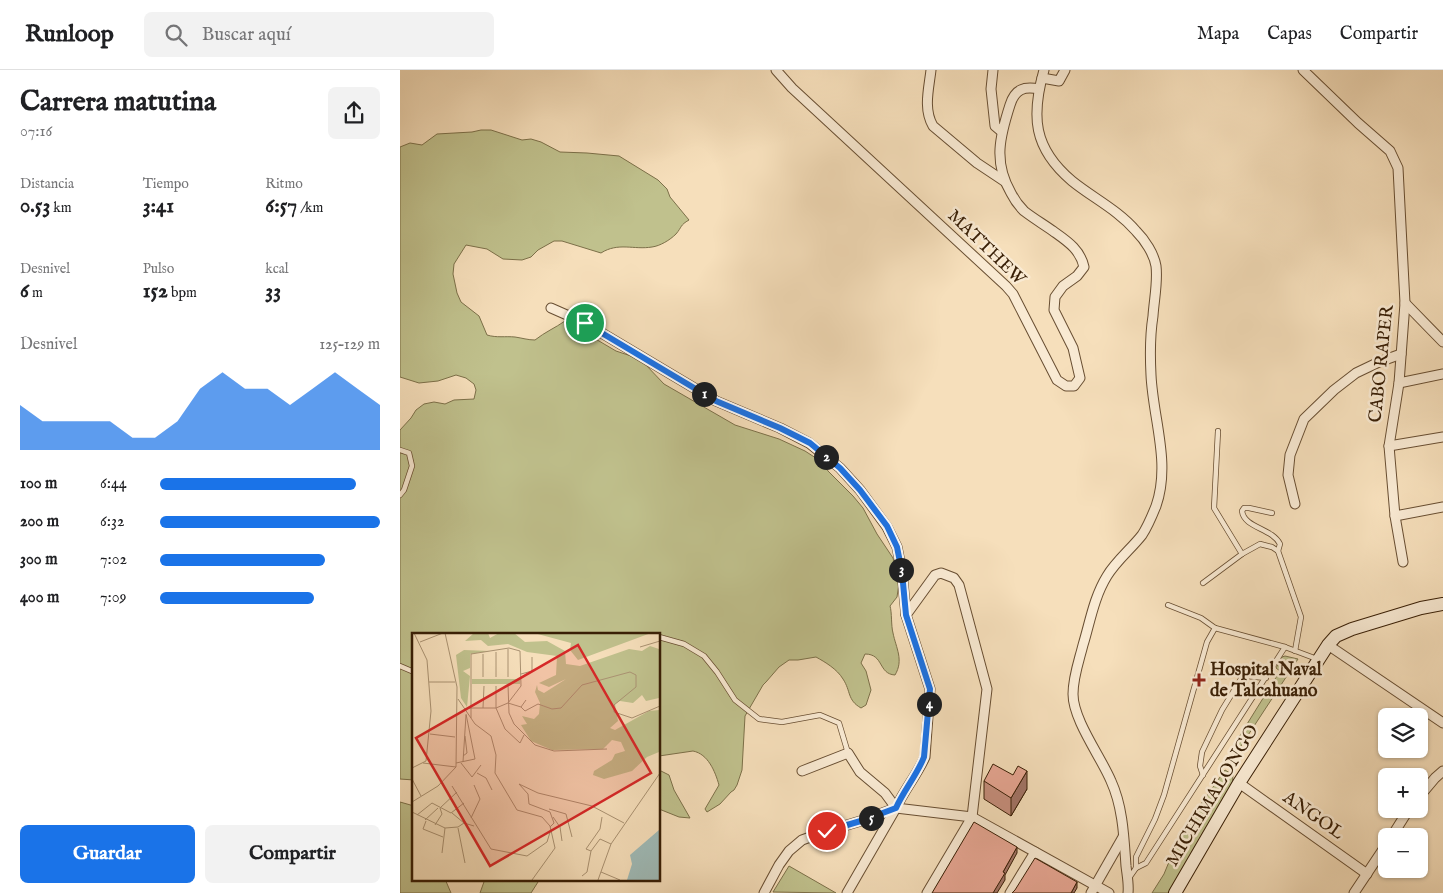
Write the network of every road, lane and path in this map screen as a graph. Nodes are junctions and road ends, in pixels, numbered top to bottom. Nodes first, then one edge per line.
1 (776, 70) edge
2 (931, 70) edge
3 (993, 70) edge
4 (1064, 70) edge
5 (1302, 70) edge
6 (1043, 74) edge
7 (1039, 89) junction
8 (1001, 131) junction
9 (1004, 181) junction
10 (1405, 303) junction
11 (551, 308) dead end
12 (1443, 342) edge
13 (1401, 354) junction
14 (1443, 374) edge
15 (1399, 383) junction
16 (1218, 431) dead end
17 (1443, 437) edge
18 (1389, 446) junction
19 (400, 450) edge
20 (400, 494) edge
21 (1295, 504) dead end
22 (1443, 507) edge
23 (1272, 513) dead end
24 (1395, 516) junction
25 (1278, 551) junction
26 (1242, 554) junction
27 (1403, 562) dead end
28 (1203, 583) dead end
29 (1443, 604) edge
30 (1168, 605) dead end
31 (906, 615) junction
32 (1215, 628) junction
33 (660, 637) edge
34 (1328, 645) junction
35 (1285, 647) junction
36 (1295, 651) junction
37 (1318, 659) junction
38 (400, 666) edge
39 (412, 671) edge
40 (1266, 678) junction
41 (1443, 723) edge
42 (848, 753) junction
43 (802, 771) dead end
44 (1443, 771) edge
45 (1203, 775) junction
46 (1239, 783) junction
47 (1428, 786) edge
48 (896, 808) junction
49 (972, 817) junction
50 (1124, 836) junction
51 (1035, 852) junction
52 (1378, 857) edge
53 (1136, 868) junction
54 (1367, 874) junction
55 (1127, 881) junction
56 (1093, 889) edge
57 (764, 893) edge
58 (847, 893) edge
59 (928, 893) edge
60 (1010, 893) edge
61 (1109, 893) edge
62 (1128, 893) edge
63 (1175, 893) edge
64 (1354, 893) edge

1 - 9 street, MATTHEW
2 - 9 street
3 - 8 street
4 - 6 street
5 - 10 street, CABO RAPER
6 - 7 street
7 - 8 street, MATTHEW
7 - 50 street
8 - 9 street, MATTHEW
10 - 12 street
10 - 13 street, CABO RAPER
11 - 31 street
13 - 15 street, CABO RAPER
13 - 21 street
14 - 15 street
15 - 18 street, CABO RAPER
16 - 26 lane
17 - 18 street
18 - 24 street, CABO RAPER
19 - 20 lane
22 - 24 street
23 - 25 lane
24 - 27 street, CABO RAPER
25 - 26 lane
25 - 36 lane
26 - 28 lane
29 - 34 main road, MICHIMALONGO
30 - 32 lane
31 - 48 street
31 - 49 street
32 - 35 lane
32 - 53 lane
33 - 42 lane
34 - 37 main road, MICHIMALONGO
34 - 41 street
35 - 36 lane
35 - 40 lane
36 - 37 lane
37 - 46 main road, MICHIMALONGO
38 - 39 lane
40 - 45 lane
40 - 45 lane
42 - 43 street
42 - 48 street
44 - 47 street
45 - 53 lane
46 - 54 street, ANGOL
46 - 63 main road, MICHIMALONGO
48 - 49 street
48 - 57 street
48 - 58 street
49 - 51 street
49 - 59 street
50 - 55 street
50 - 56 street
51 - 56 street
51 - 60 street
52 - 54 street
53 - 55 lane
54 - 64 street
55 - 62 street
56 - 61 street

